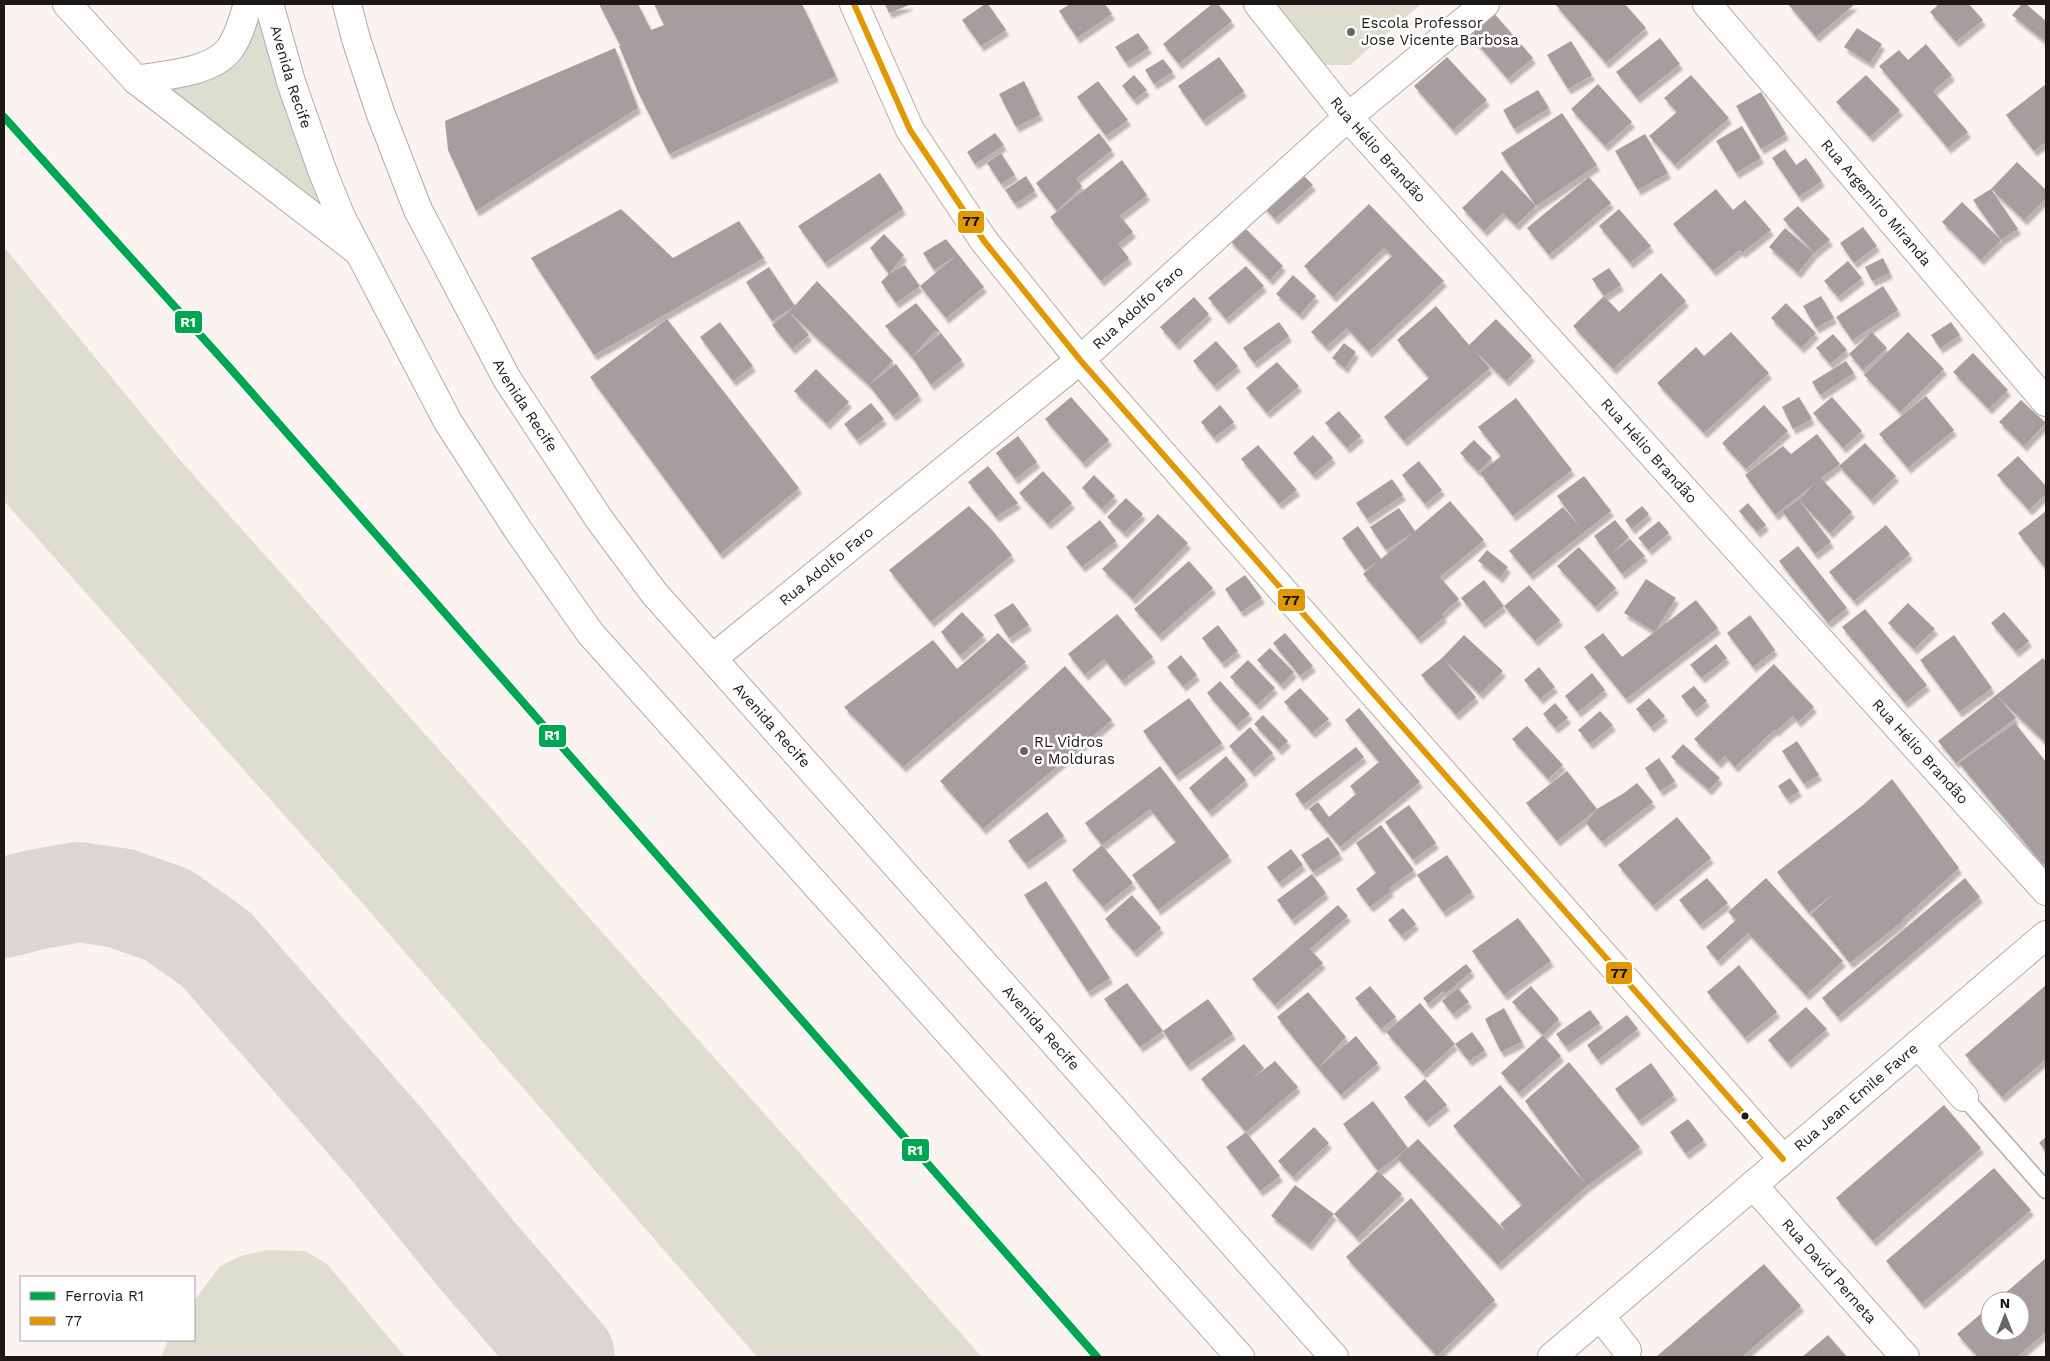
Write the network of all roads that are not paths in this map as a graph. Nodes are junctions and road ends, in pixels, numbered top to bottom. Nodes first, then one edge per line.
1 (67, 4) edge
2 (248, 4) edge
3 (269, 4) edge
4 (347, 4) edge
5 (854, 4) edge
6 (1258, 4) edge
7 (1485, 4) edge
8 (1707, 4) edge
9 (136, 80) junction
10 (1348, 117) junction
11 (359, 252) junction
12 (1080, 360) junction
13 (2046, 402) edge
14 (713, 658) junction
15 (2046, 891) edge
16 (2046, 935) edge
17 (1918, 1044) junction
18 (1964, 1097) joint
19 (1783, 1160) junction
20 (1753, 1185) junction
21 (2046, 1190) edge
22 (1600, 1316) junction
23 (1630, 1354) edge
24 (1240, 1357) edge
25 (1334, 1357) edge
26 (1552, 1357) edge
27 (1905, 1357) edge

1 - 9 street
2 - 9 street
3 - 11 street, Avenida Recife
4 - 14 street, Avenida Recife
5 - 12 street
6 - 10 street, Rua Hélio Brandão
7 - 10 street, Rua Adolfo Faro
8 - 13 street, Rua Argemiro Miranda
9 - 11 street
10 - 12 street, Rua Adolfo Faro
10 - 15 street, Rua Hélio Brandão
11 - 24 street, Avenida Recife
12 - 14 street, Rua Adolfo Faro
12 - 19 street
14 - 25 street, Avenida Recife
16 - 17 street, Rua Jean Emile Favre
17 - 18 street
17 - 19 street, Rua Jean Emile Favre
18 - 21 lane
19 - 20 street, Rua Jean Emile Favre
20 - 22 street, Rua Jean Emile Favre
20 - 27 street, Rua David Perneta
22 - 23 street
22 - 26 street, Rua Jean Emile Favre

